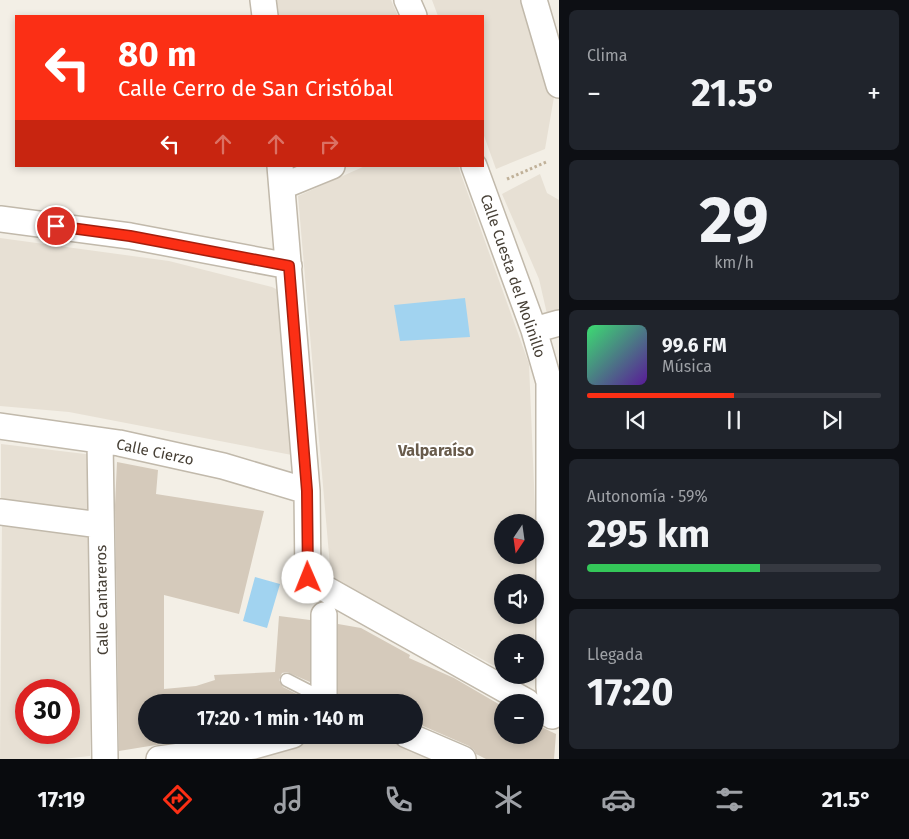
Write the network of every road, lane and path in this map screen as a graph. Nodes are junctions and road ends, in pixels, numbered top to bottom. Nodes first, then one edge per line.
1 (263, 0) edge
2 (407, 0) edge
3 (534, 0) edge
4 (265, 15) edge
5 (414, 15) edge
6 (559, 85) edge
7 (546, 162) dead end
8 (327, 167) edge
9 (474, 167) edge
10 (282, 176) edge
11 (483, 189) junction
12 (0, 219) edge
13 (289, 266) junction
14 (559, 323) edge
15 (534, 330) junction
16 (0, 426) edge
17 (100, 441) junction
18 (307, 491) junction
19 (0, 512) edge
20 (100, 526) junction
21 (324, 615) dead end
22 (287, 680) dead end
23 (314, 694) edge
24 (327, 694) edge
25 (513, 694) edge
26 (549, 714) edge
27 (423, 742) edge
28 (261, 744) edge
29 (105, 759) edge
30 (159, 759) edge
31 (463, 759) edge

1 - 4 street
2 - 5 street
3 - 6 street
7 - 11 path
8 - 10 street
9 - 11 street, Calle Cuesta del Molinillo
10 - 13 street
11 - 15 street, Calle Cuesta del Molinillo
12 - 13 street
13 - 18 street
14 - 15 street
15 - 26 street, Calle Cuesta del Molinillo
16 - 17 street, Calle Cierzo
17 - 18 street, Calle Cierzo
17 - 20 street, Calle Cantareros
18 - 25 street
19 - 20 street
20 - 29 street, Calle Cantareros
21 - 24 street
22 - 23 lane
27 - 31 street
28 - 30 street

